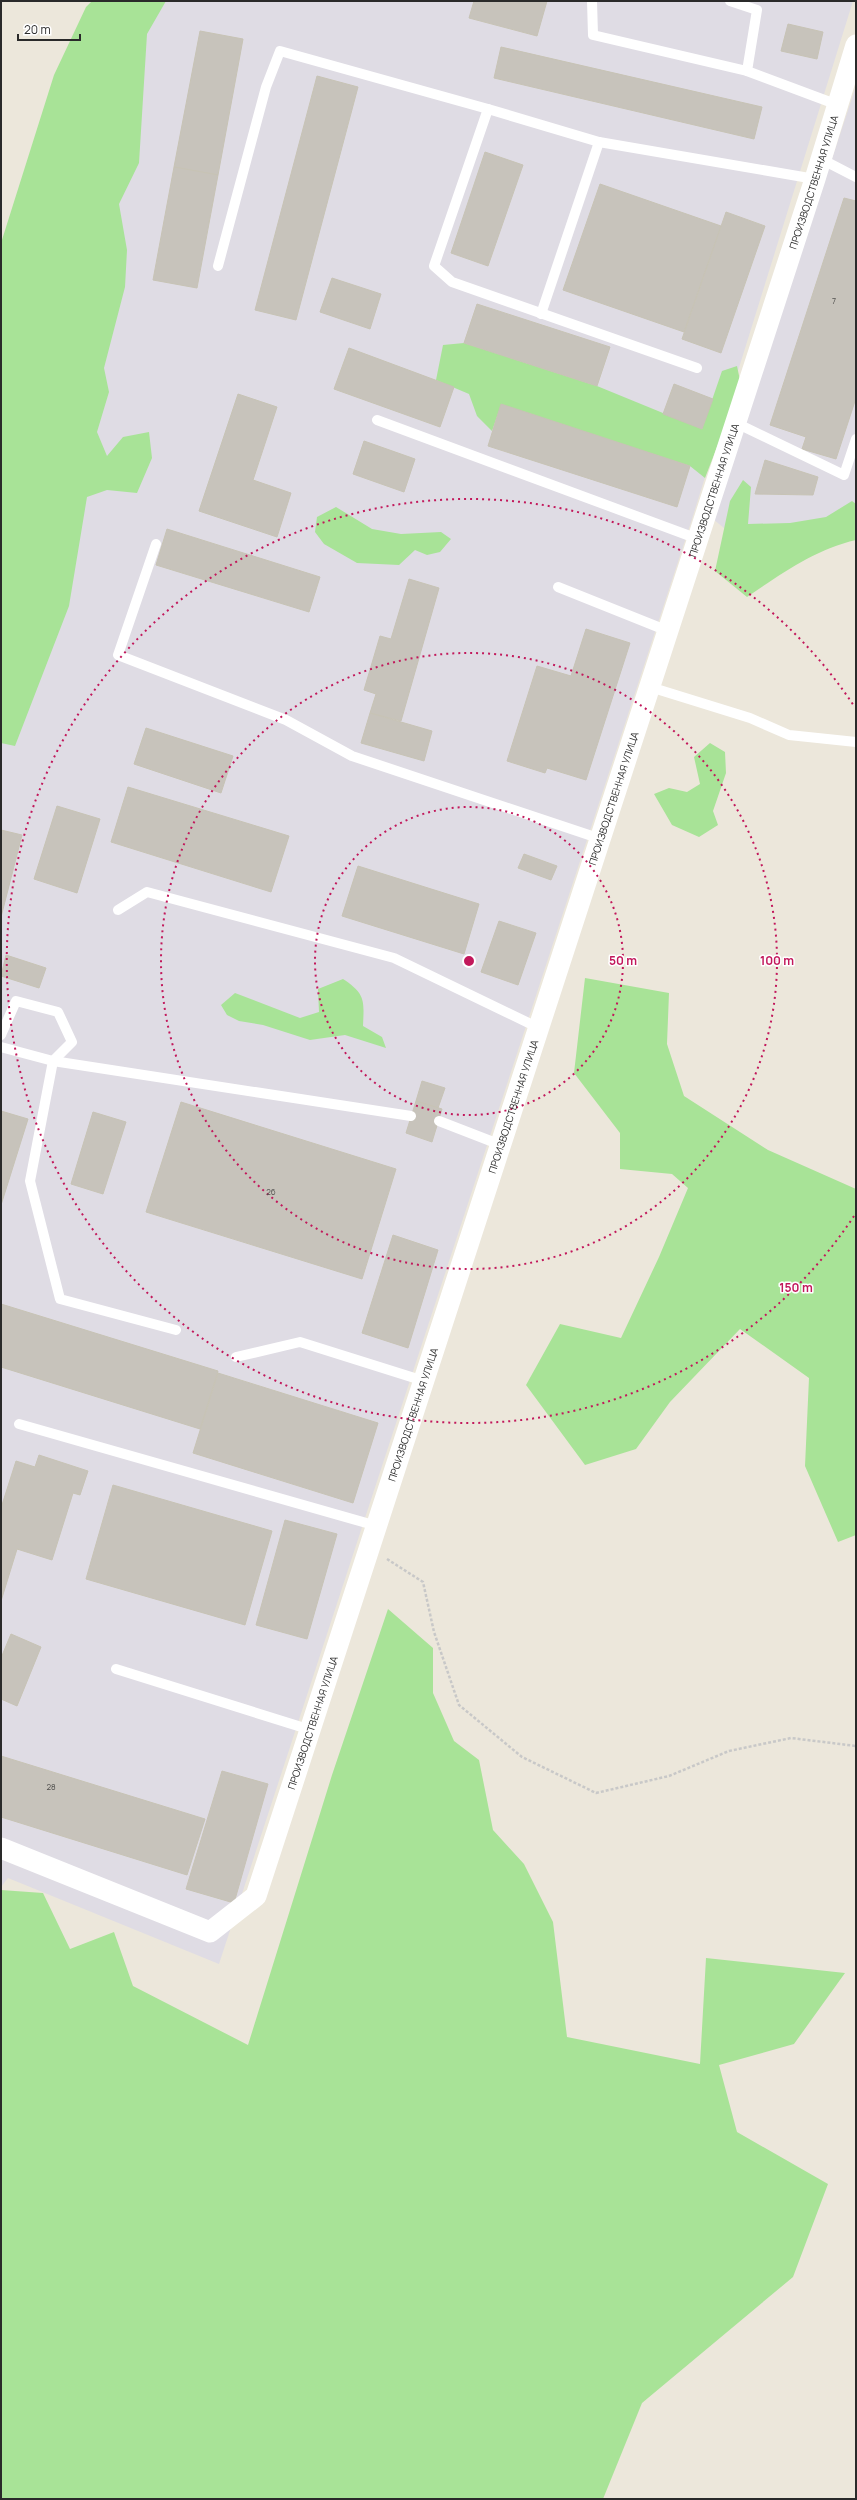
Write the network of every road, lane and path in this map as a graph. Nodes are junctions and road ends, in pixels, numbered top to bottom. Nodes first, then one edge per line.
1 (592, 1) edge
2 (730, 1) edge
3 (856, 45) edge
4 (747, 71) junction
5 (838, 105) junction
6 (488, 109) junction
7 (599, 142) junction
8 (821, 159) junction
9 (856, 177) edge
10 (815, 179) junction
11 (218, 266) dead end
12 (541, 314) junction
13 (697, 368) dead end
14 (377, 420) dead end
15 (736, 423) junction
16 (856, 439) edge
17 (698, 539) junction
18 (156, 544) dead end
19 (558, 587) dead end
20 (668, 631) junction
21 (650, 687) junction
22 (856, 742) edge
23 (600, 840) junction
24 (118, 910) dead end
25 (539, 1028) junction
26 (1, 1035) edge
27 (1, 1047) edge
28 (53, 1061) junction
29 (411, 1116) dead end
30 (439, 1122) dead end
31 (501, 1145) junction
32 (176, 1330) dead end
33 (236, 1357) dead end
34 (424, 1381) junction
35 (19, 1424) dead end
36 (377, 1526) junction
37 (370, 1548) junction
38 (116, 1669) dead end
39 (311, 1730) junction
40 (856, 1746) edge
41 (1, 1848) edge

1 - 4 lane
2 - 4 lane
3 - 5 street, ПРОИЗВОДСТВЕННАЯ УЛИЦА
4 - 5 lane
5 - 8 street, ПРОИЗВОДСТВЕННАЯ УЛИЦА
6 - 7 lane
6 - 11 lane
6 - 12 lane
7 - 10 lane
7 - 12 lane
8 - 9 lane
8 - 10 street, ПРОИЗВОДСТВЕННАЯ УЛИЦА
10 - 15 street, ПРОИЗВОДСТВЕННАЯ УЛИЦА
12 - 13 lane
14 - 17 lane
15 - 16 lane
15 - 17 street, ПРОИЗВОДСТВЕННАЯ УЛИЦА
17 - 20 street, ПРОИЗВОДСТВЕННАЯ УЛИЦА
18 - 23 lane
19 - 20 lane
20 - 21 street, ПРОИЗВОДСТВЕННАЯ УЛИЦА
21 - 22 lane
21 - 23 street, ПРОИЗВОДСТВЕННАЯ УЛИЦА
23 - 25 street, ПРОИЗВОДСТВЕННАЯ УЛИЦА
24 - 25 lane
25 - 31 street, ПРОИЗВОДСТВЕННАЯ УЛИЦА
26 - 28 lane
27 - 28 lane
28 - 29 lane
28 - 32 lane
30 - 31 lane
31 - 34 street, ПРОИЗВОДСТВЕННАЯ УЛИЦА
33 - 34 lane
34 - 36 street, ПРОИЗВОДСТВЕННАЯ УЛИЦА
35 - 36 lane
36 - 37 street, ПРОИЗВОДСТВЕННАЯ УЛИЦА
37 - 39 street, ПРОИЗВОДСТВЕННАЯ УЛИЦА
37 - 40 path
38 - 39 lane
39 - 41 street, ПРОИЗВОДСТВЕННАЯ УЛИЦА

